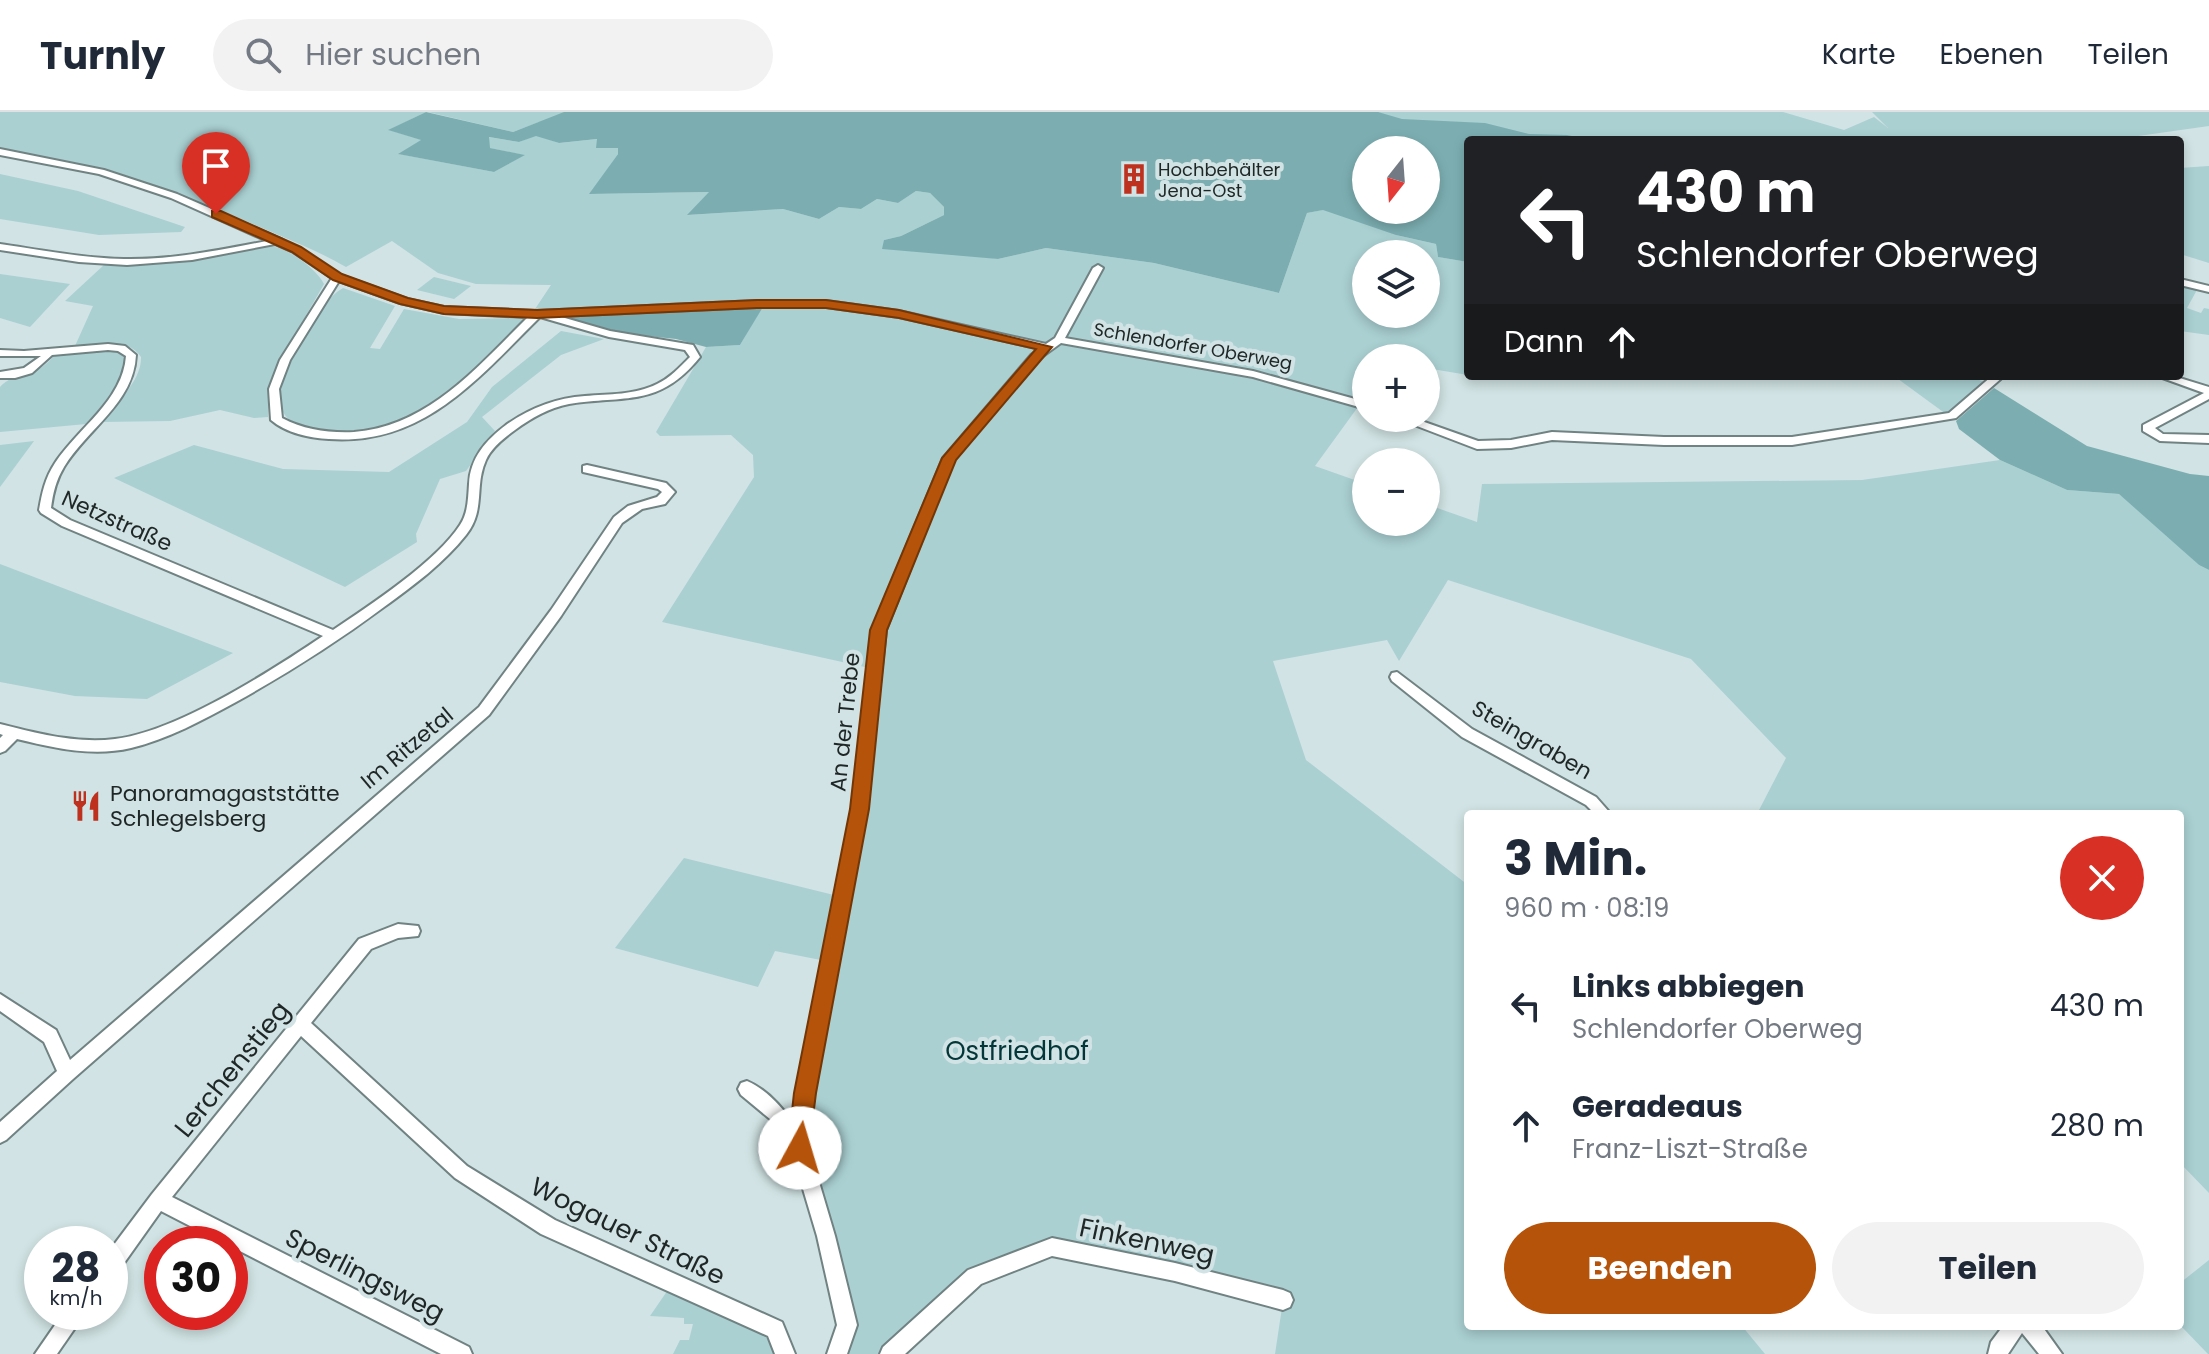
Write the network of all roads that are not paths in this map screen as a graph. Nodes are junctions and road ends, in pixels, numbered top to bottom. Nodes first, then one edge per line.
1 (0, 152) edge
2 (279, 241) junction
3 (0, 247) edge
4 (1098, 268) dead end
5 (337, 277) junction
6 (2184, 283) edge
7 (2209, 289) edge
8 (537, 314) junction
9 (1059, 340) junction
10 (1045, 347) junction
11 (49, 352) junction
12 (2, 355) edge
13 (0, 375) edge
14 (1994, 380) edge
15 (2173, 380) edge
16 (2209, 393) edge
17 (1352, 401) edge
18 (1440, 432) edge
19 (2209, 439) edge
20 (587, 469) dead end
21 (333, 635) junction
22 (1397, 677) dead end
23 (7, 731) edge
24 (0, 747) edge
25 (1600, 810) edge
26 (412, 931) dead end
27 (0, 1002) edge
28 (301, 1025) junction
29 (67, 1073) junction
30 (747, 1089) dead end
31 (0, 1134) edge
32 (800, 1148) junction
33 (158, 1200) junction
34 (128, 1241) edge
35 (1283, 1300) dead end
36 (63, 1330) edge
37 (2012, 1330) edge
38 (2032, 1330) edge
39 (45, 1354) edge
40 (462, 1354) edge
41 (785, 1354) edge
42 (837, 1354) edge
43 (890, 1354) edge
44 (1998, 1354) edge
45 (2052, 1354) edge

1 - 2 street
2 - 3 street
2 - 5 street
4 - 9 street
5 - 8 street
5 - 8 street
6 - 7 street
8 - 10 street
8 - 21 street
9 - 10 street, An der Trebe
9 - 17 street, Schlendorfer Oberweg
10 - 32 street, An der Trebe
11 - 12 street, Netzstraße
11 - 13 street, Netzstraße
11 - 21 street, Netzstraße
14 - 18 street
15 - 16 street
16 - 19 street
20 - 29 street, Im Ritzetal
21 - 23 street
22 - 25 street, Steingraben
23 - 24 street
26 - 28 street, Lerchenstieg
27 - 29 street
28 - 33 street, Lerchenstieg
28 - 41 street, Wogauer Straße
29 - 31 street, Im Ritzetal
30 - 32 street, An der Trebe
32 - 42 street, An der Trebe
33 - 34 street, Lerchenstieg
33 - 40 street, Sperlingsweg
35 - 43 street, Finkenweg
36 - 39 street
37 - 44 street
38 - 45 street

